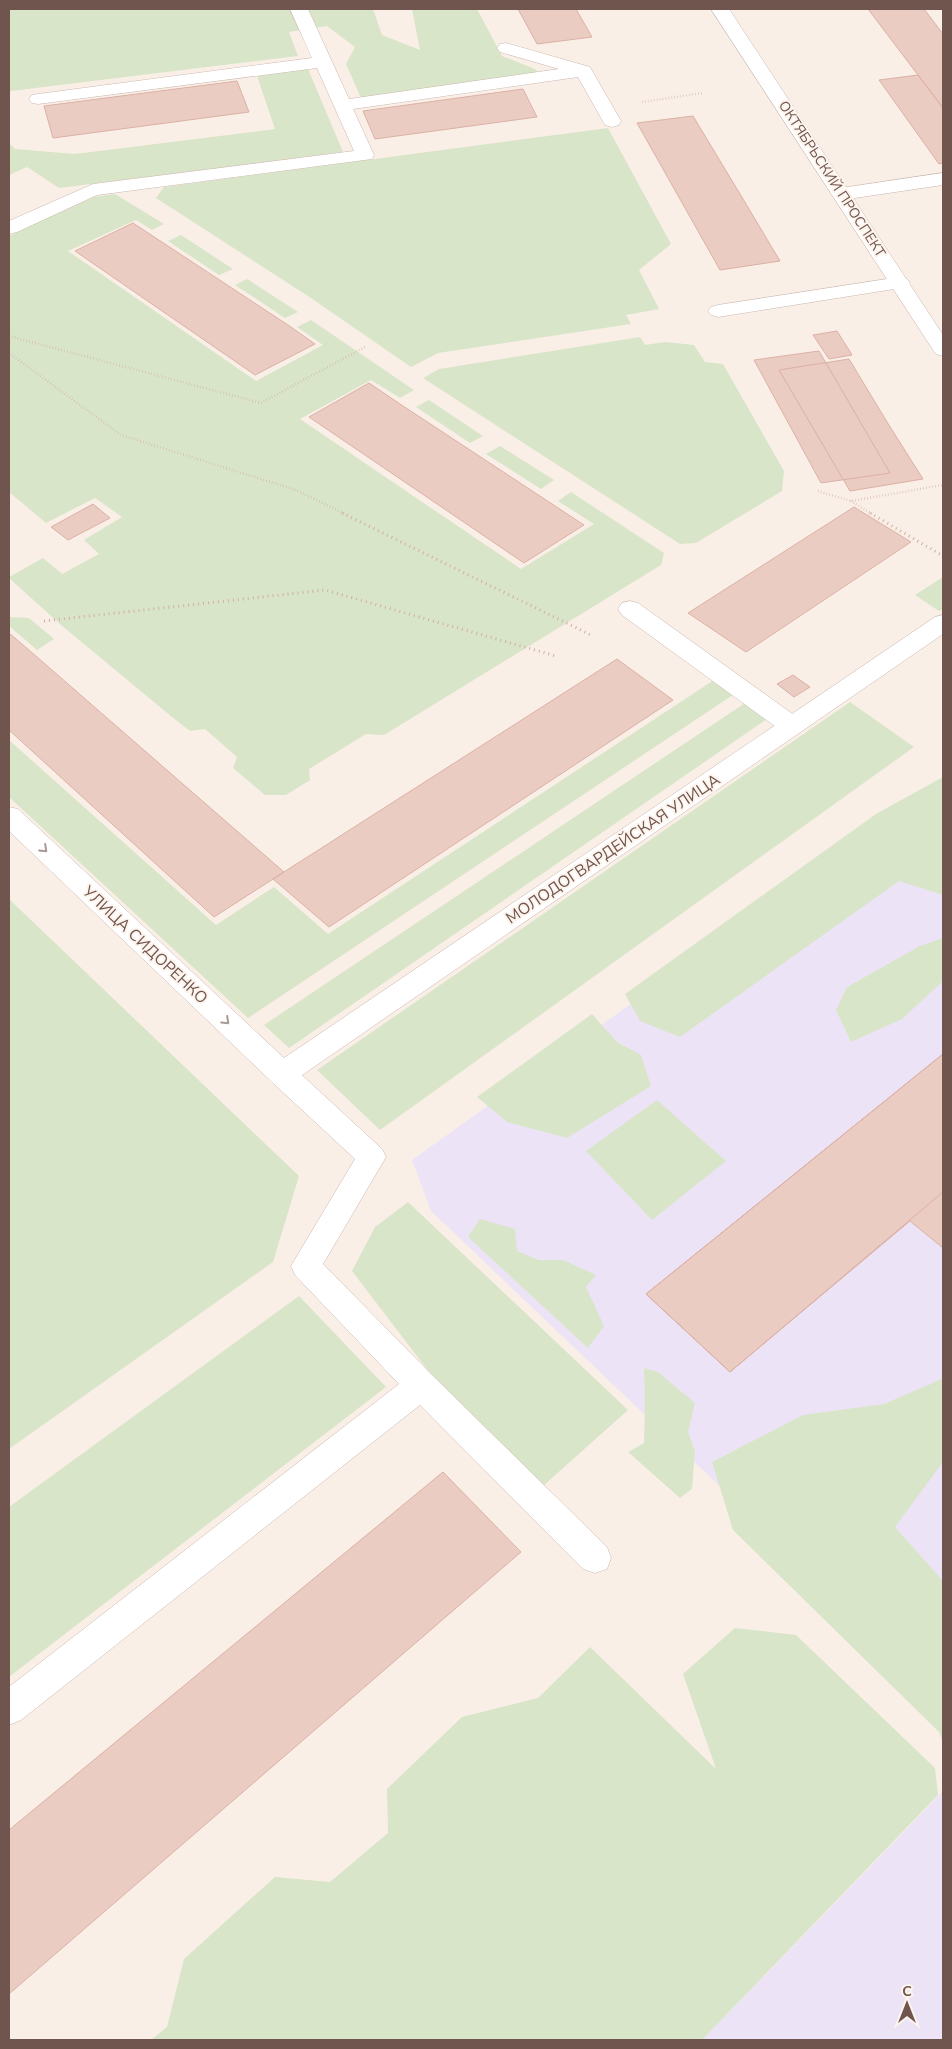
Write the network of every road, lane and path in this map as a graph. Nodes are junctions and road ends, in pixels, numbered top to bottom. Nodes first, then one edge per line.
1 (299, 9) edge
2 (720, 9) edge
3 (506, 48) dead end
4 (322, 62) junction
5 (584, 71) junction
6 (703, 93) dead end
7 (38, 100) dead end
8 (343, 105) junction
9 (608, 114) joint
10 (943, 180) edge
11 (841, 194) junction
12 (10, 228) dead end
13 (900, 283) junction
14 (718, 311) dead end
15 (9, 336) edge
16 (365, 347) dead end
17 (943, 350) edge
18 (9, 353) edge
19 (943, 485) edge
20 (818, 491) dead end
21 (851, 500) junction
22 (943, 556) edge
23 (630, 609) dead end
24 (44, 621) dead end
25 (943, 623) edge
26 (591, 634) dead end
27 (556, 656) dead end
28 (792, 726) junction
29 (9, 816) edge
30 (282, 1074) junction
31 (421, 1385) junction
32 (595, 1558) dead end
33 (9, 1708) edge

1 - 4 street
2 - 11 street, ОКТЯБРЬСКИЙ ПРОСПЕКТ
3 - 5 street
4 - 7 street
4 - 8 street
5 - 8 street
5 - 9 street
6 - 9 path
8 - 12 street
10 - 11 street
11 - 13 street, ОКТЯБРЬСКИЙ ПРОСПЕКТ
13 - 14 street
13 - 17 street, ОКТЯБРЬСКИЙ ПРОСПЕКТ
15 - 16 path
18 - 26 path
19 - 21 path
20 - 21 path
21 - 22 path
23 - 28 street
24 - 27 path
25 - 28 street, МОЛОДОГВАРДЕЙСКАЯ УЛИЦА
28 - 30 street, МОЛОДОГВАРДЕЙСКАЯ УЛИЦА
29 -> 30 street, УЛИЦА СИДОРЕНКО
30 - 31 street, УЛИЦА СИДОРЕНКО
31 - 32 street
31 - 33 street

